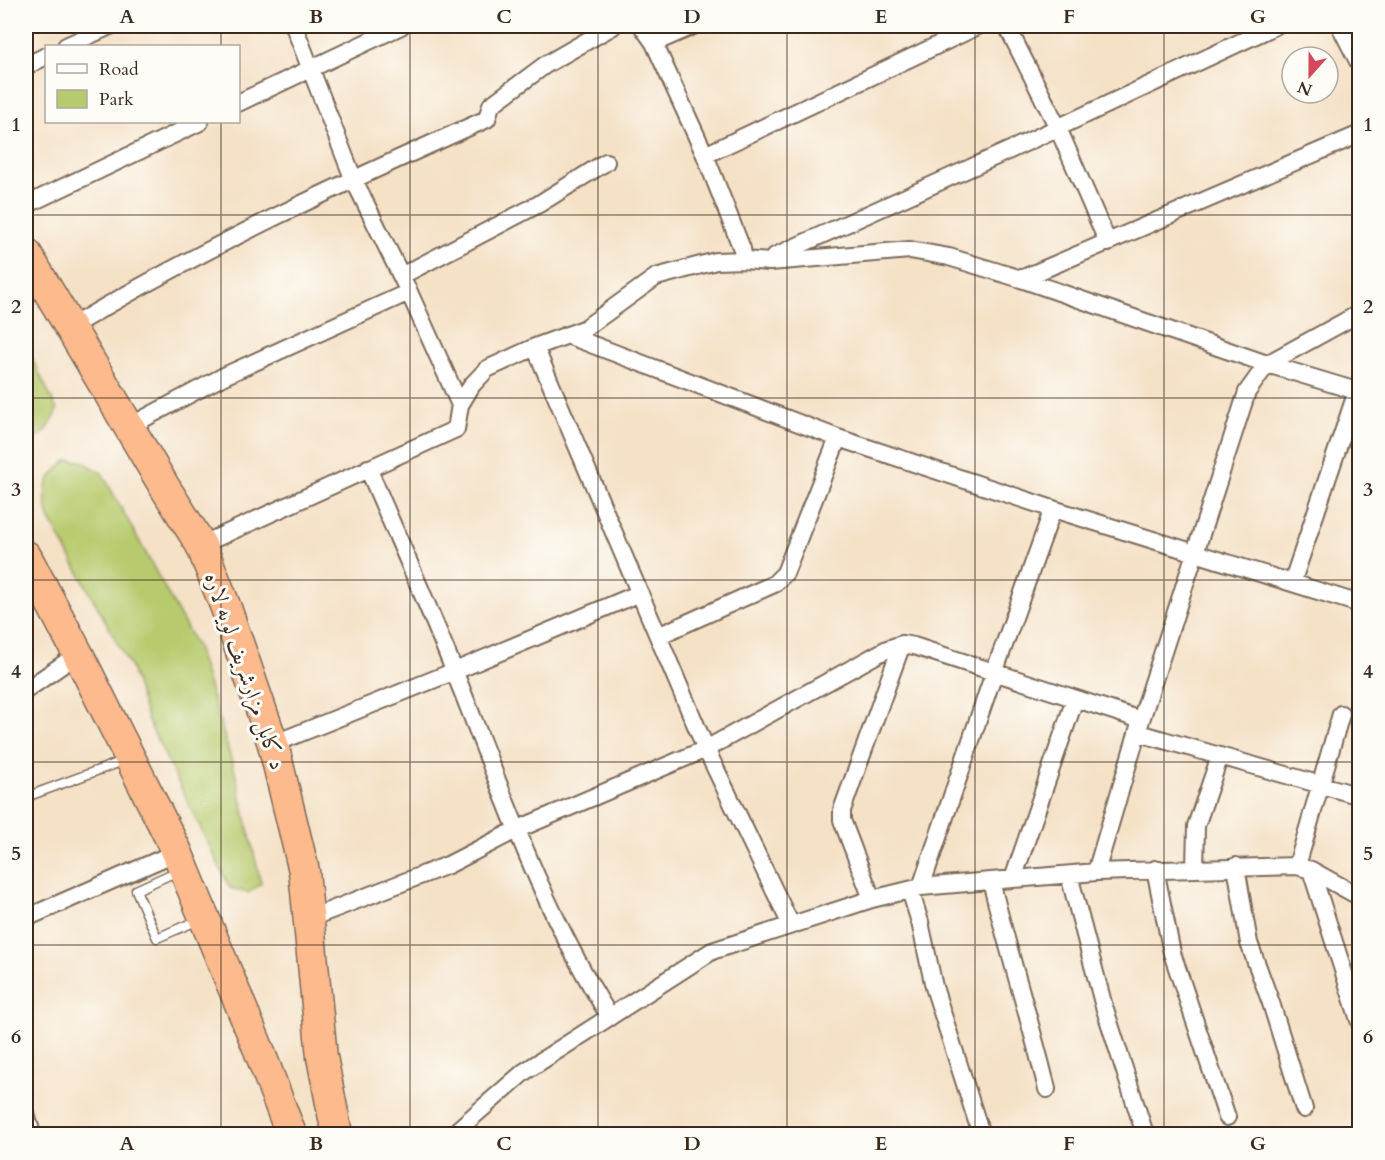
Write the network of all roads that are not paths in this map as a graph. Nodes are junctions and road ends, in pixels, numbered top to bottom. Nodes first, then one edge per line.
1 (110, 26) edge
2 (294, 26) edge
3 (401, 26) edge
4 (613, 26) edge
5 (642, 26) edge
6 (693, 26) edge
7 (978, 26) edge
8 (1007, 26) edge
9 (1275, 26) edge
10 (1340, 26) edge
11 (654, 43) junction
12 (68, 45) edge
13 (45, 56) edge
14 (1359, 65) edge
15 (26, 66) edge
16 (309, 69) junction
17 (240, 102) edge
18 (198, 123) edge
19 (1059, 128) junction
20 (1359, 134) edge
21 (705, 155) junction
22 (606, 162) dead end
23 (353, 178) junction
24 (26, 205) edge
25 (1108, 243) junction
26 (26, 253) edge
27 (744, 260) junction
28 (770, 262) junction
29 (401, 276) junction
30 (1021, 279) junction
31 (409, 292) junction
32 (1359, 313) edge
33 (69, 328) junction
34 (567, 335) junction
35 (535, 347) junction
36 (1267, 364) junction
37 (1358, 392) edge
38 (460, 405) junction
39 (128, 427) junction
40 (838, 438) junction
41 (368, 468) junction
42 (1053, 509) junction
43 (201, 545) junction
44 (1195, 553) junction
45 (26, 556) edge
46 (1292, 583) junction
47 (640, 593) junction
48 (1359, 603) edge
49 (658, 636) junction
50 (902, 644) junction
51 (78, 654) junction
52 (455, 671) junction
53 (994, 673) junction
54 (26, 690) edge
55 (1075, 699) junction
56 (1341, 714) dead end
57 (1140, 727) junction
58 (273, 744) junction
59 (706, 749) junction
60 (1220, 756) junction
61 (130, 759) junction
62 (1320, 785) junction
63 (1359, 796) edge
64 (26, 797) edge
65 (516, 830) junction
66 (180, 860) junction
67 (1236, 866) junction
68 (1195, 868) junction
69 (1304, 868) junction
70 (1155, 869) junction
71 (1096, 872) junction
72 (1069, 875) junction
73 (1013, 879) junction
74 (991, 881) junction
75 (915, 889) junction
76 (1359, 897) edge
77 (872, 899) junction
78 (204, 917) junction
79 (26, 918) edge
80 (308, 919) junction
81 (791, 925) junction
82 (610, 1017) junction
83 (1359, 1023) edge
84 (1047, 1089) dead end
85 (1304, 1109) dead end
86 (26, 1114) edge
87 (1227, 1117) dead end
88 (32, 1134) edge
89 (291, 1134) edge
90 (337, 1134) edge
91 (453, 1134) edge
92 (981, 1134) edge
93 (1145, 1134) edge

1 - 12 street
2 - 16 street
3 - 16 street
4 - 23 street
5 - 11 street
6 - 11 street
7 - 21 street
8 - 19 street
9 - 19 street
10 - 14 street
11 - 21 street
13 - 15 street
16 - 17 street
16 - 23 street
18 - 24 street
19 - 25 street
19 - 28 street
20 - 25 street
21 - 27 street
22 - 29 street
23 - 29 street
23 - 33 street
25 - 30 street
26 - 33 highway, د کابل مزارشریف لویه لاره
27 - 28 street
27 - 34 street
28 - 30 street
29 - 31 street
30 - 36 street
31 - 38 street
31 - 39 street
32 - 36 street
33 - 39 highway, د کابل مزارشریف لویه لاره
34 - 35 street
34 - 40 street
35 - 38 street
35 - 47 street
36 - 37 street
36 - 44 street
37 - 46 street
38 - 41 street
39 - 43 highway, د کابل مزارشریف لویه لاره
40 - 42 street
40 - 49 street
41 - 43 street
41 - 52 street
42 - 44 street
42 - 53 street
43 - 58 highway, د کابل مزارشریف لویه لاره
44 - 46 street
44 - 57 street
45 - 51 highway
46 - 48 street
47 - 49 street
47 - 52 street
49 - 59 street
50 - 53 street
50 - 59 street
50 - 77 street
51 - 54 street
51 - 61 highway
52 - 58 street
52 - 65 street
53 - 55 street
53 - 75 street
55 - 57 street
55 - 73 street
56 - 62 street
57 - 60 street
57 - 71 street
58 - 80 highway, د کابل مزارشریف لویه لاره
59 - 65 street
59 - 81 street
60 - 62 street
60 - 68 street
61 - 64 lane
61 - 66 highway
62 - 63 street
62 - 69 street
65 - 80 street
65 - 82 street
66 - 78 highway
66 - 78 lane
66 - 79 street
67 - 68 street
67 - 69 street
67 - 85 street
68 - 70 street
69 - 76 street
69 - 83 street
70 - 71 street
70 - 87 street
71 - 72 street
72 - 73 street
72 - 93 street
73 - 74 street
74 - 75 street
74 - 84 street
75 - 77 street
75 - 92 street
77 - 81 street
78 - 89 highway
80 - 90 highway, د کابل مزارشریف لویه لاره
81 - 82 street
82 - 91 street
86 - 88 street

